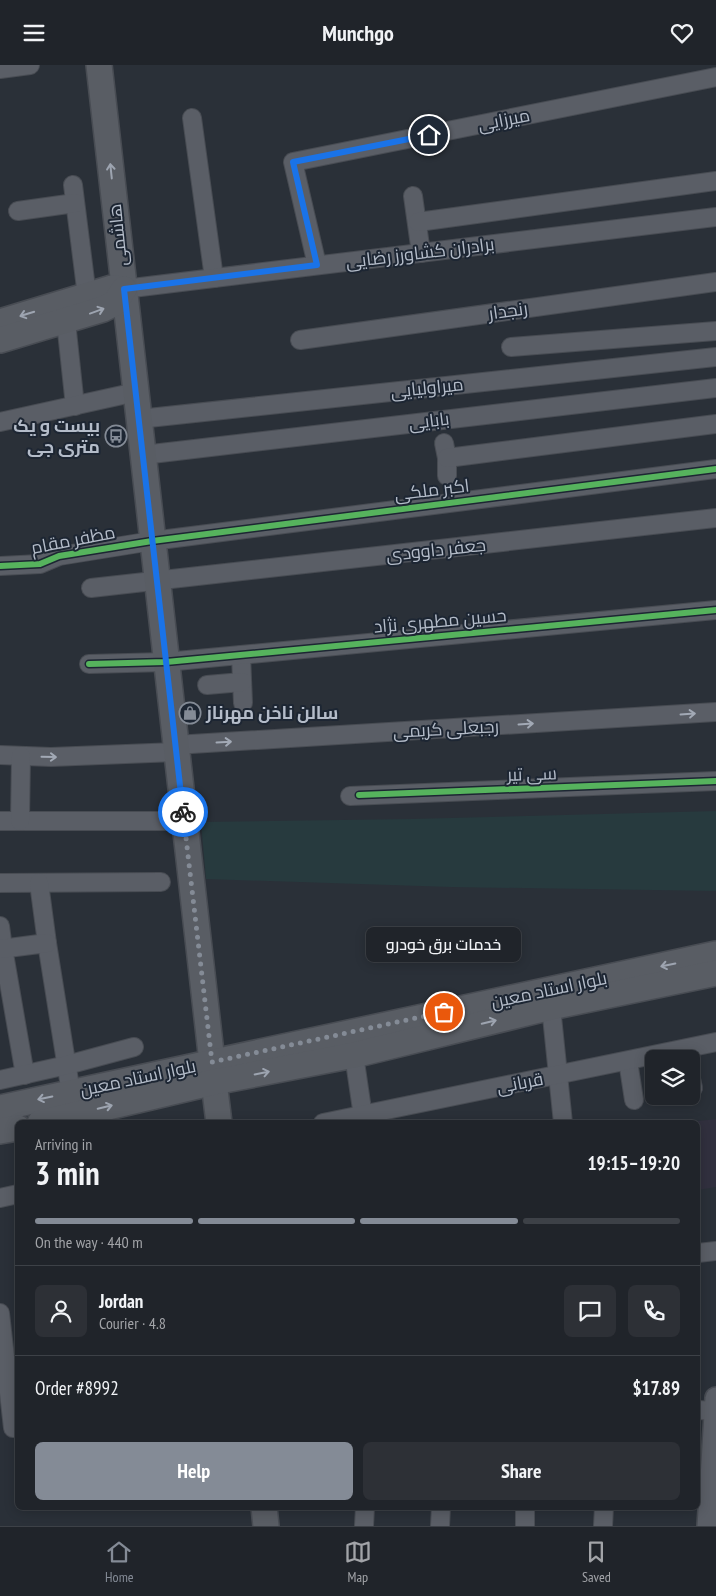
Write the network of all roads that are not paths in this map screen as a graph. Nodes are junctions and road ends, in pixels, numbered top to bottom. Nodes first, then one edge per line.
1 (30, 65) edge
2 (99, 65) edge
3 (0, 69) edge
4 (716, 77) edge
5 (192, 118) dead end
6 (716, 181) edge
7 (73, 185) dead end
8 (413, 196) dead end
9 (75, 203) junction
10 (18, 211) dead end
11 (716, 217) edge
12 (418, 221) junction
13 (422, 253) junction
14 (317, 265) junction
15 (214, 278) junction
16 (716, 282) edge
17 (124, 289) junction
18 (87, 296) junction
19 (0, 322) edge
20 (66, 322) junction
21 (716, 331) edge
22 (0, 340) edge
23 (300, 340) dead end
24 (511, 347) dead end
25 (716, 357) edge
26 (716, 388) edge
27 (136, 392) junction
28 (75, 406) junction
29 (139, 419) junction
30 (0, 422) edge
31 (716, 425) edge
32 (143, 455) junction
33 (716, 469) edge
34 (447, 477) dead end
35 (716, 518) edge
36 (152, 541) junction
37 (0, 566) edge
38 (157, 581) junction
39 (91, 588) dead end
40 (716, 610) edge
41 (241, 655) junction
42 (166, 662) junction
43 (89, 664) dead end
44 (242, 682) junction
45 (207, 685) dead end
46 (243, 703) dead end
47 (716, 712) edge
48 (176, 749) junction
49 (0, 755) edge
50 (21, 756) junction
51 (716, 781) edge
52 (350, 796) dead end
53 (0, 821) edge
54 (20, 821) junction
55 (184, 821) junction
56 (161, 882) dead end
57 (0, 883) edge
58 (39, 883) junction
59 (0, 926) edge
60 (47, 943) junction
61 (1, 948) edge
62 (716, 955) edge
63 (716, 973) edge
64 (551, 1007) junction
65 (716, 1042) edge
66 (134, 1047) dead end
67 (696, 1050) edge
68 (354, 1055) junction
69 (645, 1059) edge
70 (628, 1061) junction
71 (67, 1065) junction
72 (213, 1072) junction
73 (25, 1075) junction
74 (559, 1075) junction
75 (0, 1080) edge
76 (71, 1093) junction
77 (634, 1100) dead end
78 (0, 1108) edge
79 (364, 1119) edge
80 (50, 1120) edge
81 (219, 1120) edge
82 (563, 1120) edge
83 (15, 1128) edge
84 (0, 1131) edge
85 (15, 1195) edge
86 (0, 1198) edge
87 (716, 1251) edge
88 (700, 1253) edge
89 (5, 1321) edge
90 (711, 1407) edge
91 (10, 1428) edge
92 (264, 1510) edge
93 (366, 1510) edge
94 (441, 1510) edge
95 (525, 1510) edge
96 (604, 1510) edge
97 (266, 1526) edge
98 (364, 1526) edge
99 (440, 1526) edge
100 (525, 1526) edge
101 (604, 1526) edge
102 (708, 1526) edge

1 - 3 street
17 -> 2 main road, هاشمی
4 - 14 street, میرزایی
5 - 15 street
6 - 12 street
7 - 9 street
8 - 12 street
9 - 10 street
9 - 18 street
11 - 13 street, برادران کشاورز رضایی
12 - 13 street
13 - 14 street, برادران کشاورز رضایی
14 - 15 street, برادران کشاورز رضایی
15 - 17 street, برادران کشاورز رضایی
16 - 23 street, رنجدار
17 - 18 main road
20 -> 17 main road
17 - 27 main road, هاشمی
18 -> 19 main road
20 - 22 main road
20 - 28 street
21 - 24 street
25 - 29 street, میراولیایی
26 - 32 street, بابایی
27 - 28 street
27 - 29 main road, هاشمی
28 - 30 street
29 - 32 main road, هاشمی
31 - 34 street
32 - 36 main road, هاشمی
33 - 36 street, اکبر ملکی
35 - 38 street, جعفر داوودی
36 - 37 street, مظفر مقام
36 - 38 main road, هاشمی
38 - 39 street, جعفر داوودی
38 - 42 main road, هاشمی
40 - 41 street, حسین مطهری نژاد
41 - 42 street, حسین مطهری نژاد
41 - 44 street
42 - 43 street, حسین مطهری نژاد
42 - 48 main road, هاشمی
44 - 45 street
44 - 46 street
48 -> 47 street, رجبعلی کریمی
50 -> 48 street, رجبعلی کریمی
48 - 55 main road, هاشمی
49 - 50 street, رجبعلی کریمی
50 - 54 street
51 - 52 street, سی تیر
53 - 54 street
54 - 55 street
55 - 72 main road, هاشمی
56 - 58 street
57 - 58 street
58 - 60 street
59 - 61 street
60 - 61 street
60 - 71 street
61 - 73 street
62 -> 72 main road, بلوار استاد معین
63 - 64 main road, بلوار استاد معین
68 -> 64 main road, بلوار استاد معین
64 - 74 street
65 - 67 street, قربانی
66 - 71 street
72 -> 68 main road, بلوار استاد معین
68 - 79 street
69 - 70 street, قربانی
70 - 74 street, قربانی
70 - 77 street
71 - 73 street
71 - 76 street
72 - 76 main road, بلوار استاد معین
80 -> 72 main road, بلوار استاد معین
72 - 81 main road, هاشمی
73 - 75 street
74 - 79 street, قربانی
74 - 82 street
76 -> 78 main road, بلوار استاد معین
83 - 84 main road
85 - 86 street
87 - 88 street
89 - 91 street
90 - 102 street
92 - 97 main road
93 - 98 street
94 - 99 street
95 - 100 street
96 - 101 street

